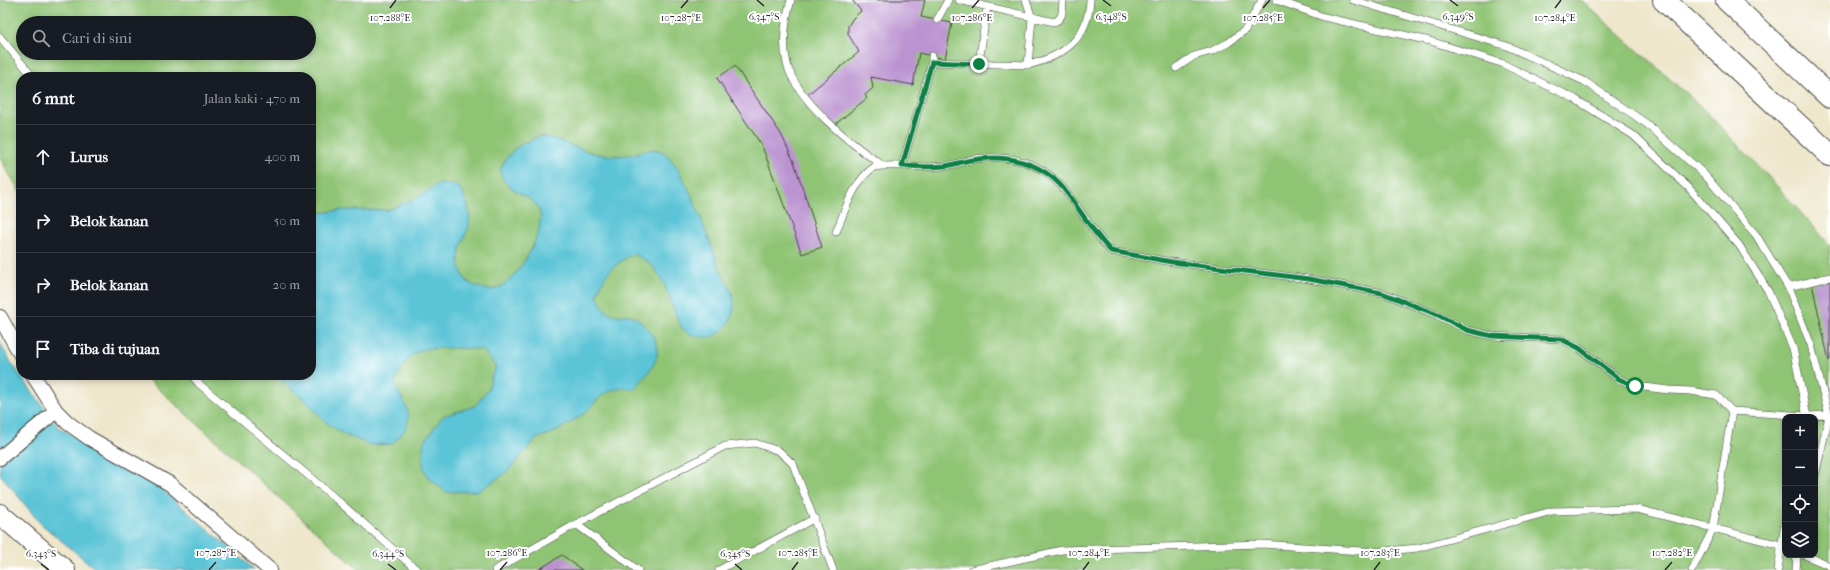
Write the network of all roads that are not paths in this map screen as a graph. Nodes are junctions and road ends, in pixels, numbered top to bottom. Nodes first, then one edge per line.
1 (791, 0) edge
2 (948, 0) edge
3 (959, 0) edge
4 (1026, 0) edge
5 (1063, 0) edge
6 (1090, 0) edge
7 (1262, 0) edge
8 (1276, 0) edge
9 (1353, 0) edge
10 (1664, 0) edge
11 (1727, 0) edge
12 (987, 7) junction
13 (1032, 18) junction
14 (937, 20) dead end
15 (0, 37) edge
16 (16, 56) edge
17 (19, 60) edge
18 (979, 64) junction
19 (1028, 65) junction
20 (1176, 68) dead end
21 (29, 72) edge
22 (1830, 97) edge
23 (1830, 155) edge
24 (882, 165) junction
25 (902, 166) junction
26 (836, 232) dead end
27 (1830, 276) edge
28 (1788, 287) junction
29 (0, 317) edge
30 (16, 346) edge
31 (35, 380) edge
32 (196, 380) edge
33 (56, 411) junction
34 (1732, 411) junction
35 (1806, 414) edge
36 (1782, 415) edge
37 (1830, 415) edge
38 (1818, 416) edge
39 (0, 458) edge
40 (1818, 464) edge
41 (0, 514) edge
42 (815, 518) junction
43 (576, 524) junction
44 (1712, 529) junction
45 (1782, 545) edge
46 (1782, 550) edge
47 (1797, 558) edge
48 (1813, 558) edge
49 (1830, 566) edge
50 (65, 570) edge
51 (270, 570) edge
52 (417, 570) edge
53 (495, 570) edge
54 (638, 570) edge
55 (719, 570) edge
56 (834, 570) edge
57 (972, 570) edge
58 (1692, 570) edge
59 (1778, 570) edge
60 (1796, 570) edge

1 - 24 lane
2 - 14 lane
3 - 12 lane
4 - 13 lane
5 - 13 lane
6 - 19 lane
7 - 20 lane
8 - 35 lane
9 - 28 lane
10 - 23 highway
11 - 22 highway
12 - 13 lane
12 - 18 lane
13 - 19 lane
15 - 16 lane
17 - 21 lane
18 - 19 lane
18 - 25 lane
24 - 25 lane
24 - 26 lane
25 - 34 lane
27 - 28 lane
28 - 37 lane
29 - 30 street
31 - 33 street
32 - 52 lane
33 - 39 street
33 - 51 street
34 - 36 lane
34 - 44 lane
37 - 38 lane
37 - 40 lane
41 - 50 main road
42 - 43 lane
42 - 55 lane
42 - 56 lane
43 - 53 lane
43 - 54 lane
44 - 45 lane
44 - 57 lane
44 - 58 lane
46 - 59 lane
47 - 60 lane
48 - 49 lane

